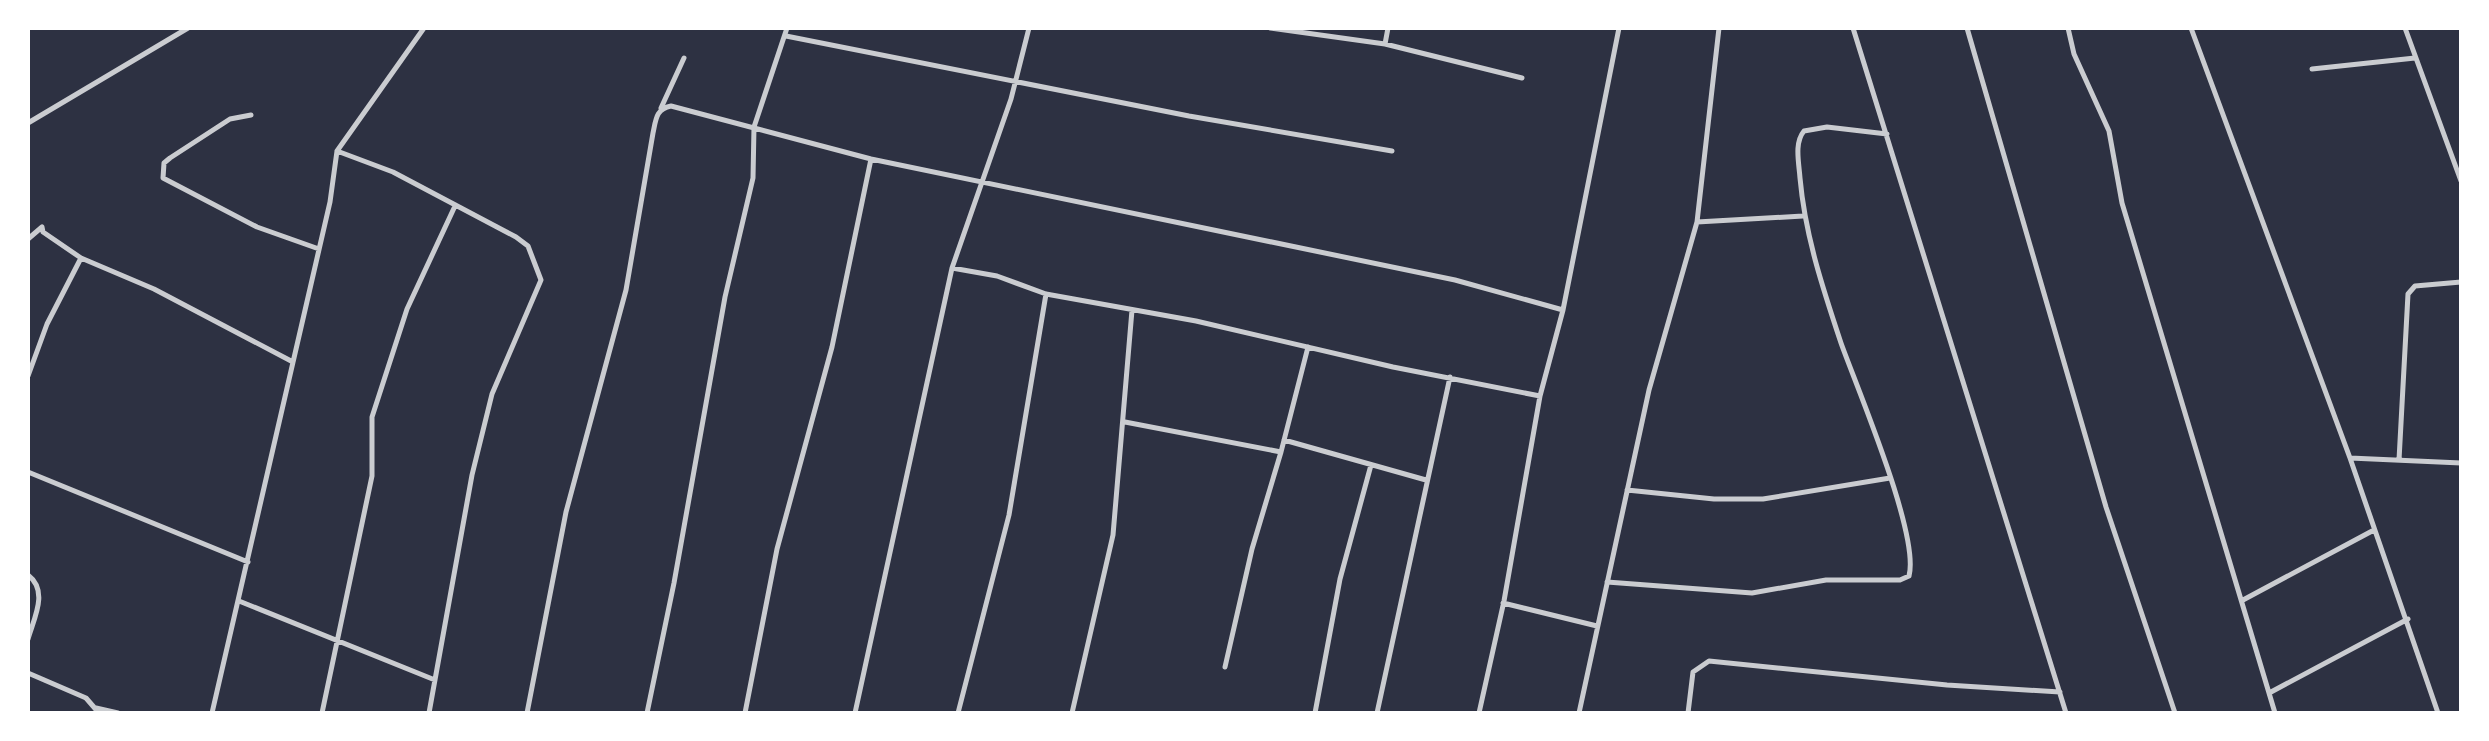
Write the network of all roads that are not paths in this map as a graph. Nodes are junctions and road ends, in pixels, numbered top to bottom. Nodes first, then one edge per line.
1 (188, 28) edge
2 (424, 28) edge
3 (787, 28) edge
4 (1029, 28) edge
5 (1270, 28) edge
6 (1388, 28) edge
7 (1619, 28) edge
8 (1719, 28) edge
9 (1853, 28) edge
10 (1967, 28) edge
11 (2068, 28) edge
12 (2191, 28) edge
13 (2405, 28) edge
14 (786, 36) junction
15 (1385, 44) junction
16 (684, 58) dead end
17 (2415, 58) junction
18 (2312, 69) dead end
19 (1522, 78) dead end
20 (1016, 80) junction
21 (660, 109) junction
22 (251, 115) dead end
23 (28, 123) edge
24 (754, 127) junction
25 (1887, 134) junction
26 (337, 151) junction
27 (1392, 151) dead end
28 (871, 159) junction
29 (2461, 181) edge
30 (979, 183) junction
31 (455, 206) junction
32 (1803, 216) junction
33 (1697, 222) junction
34 (28, 239) edge
35 (319, 249) junction
36 (81, 258) junction
37 (952, 268) junction
38 (2461, 282) edge
39 (1046, 294) junction
40 (1132, 310) junction
41 (1563, 310) junction
42 (1308, 347) junction
43 (293, 362) junction
44 (28, 376) edge
45 (1450, 377) junction
46 (1540, 396) junction
47 (1125, 422) junction
48 (1284, 440) junction
49 (1281, 452) junction
50 (2350, 458) junction
51 (2399, 460) junction
52 (2461, 463) edge
53 (1371, 465) junction
54 (28, 472) edge
55 (1890, 478) junction
56 (1426, 480) junction
57 (1627, 490) junction
58 (2374, 530) junction
59 (248, 562) junction
60 (28, 575) edge
61 (1607, 582) junction
62 (2243, 600) junction
63 (239, 601) junction
64 (1503, 603) junction
65 (2408, 619) junction
66 (1597, 626) junction
67 (28, 639) edge
68 (337, 639) junction
69 (1225, 667) dead end
70 (28, 673) edge
71 (435, 680) junction
72 (2060, 692) junction
73 (2271, 692) junction
74 (97, 711) edge
75 (118, 713) edge
76 (212, 713) edge
77 (322, 713) edge
78 (429, 713) edge
79 (527, 713) edge
80 (647, 713) edge
81 (745, 713) edge
82 (855, 713) edge
83 (958, 713) edge
84 (1072, 713) edge
85 (1315, 713) edge
86 (1377, 713) edge
87 (1479, 713) edge
88 (1579, 713) edge
89 (1688, 713) edge
90 (2066, 713) edge
91 (2175, 713) edge
92 (2275, 713) edge
93 (2438, 713) edge

1 - 23 street
2 - 26 street
3 - 14 street
4 - 20 street
5 - 15 street
6 - 15 street
7 - 41 street
8 - 33 street
9 - 25 street
10 - 91 street
11 - 62 street
12 - 50 street
13 - 17 street
14 - 20 street
14 - 24 street
15 - 19 street
16 - 21 street
17 - 18 street
17 - 29 street
20 - 27 street
20 - 30 street
21 - 24 street
21 - 79 street
22 - 35 street
24 - 28 street
24 - 80 street
25 - 32 street
25 - 72 street
26 - 31 street
26 - 35 street
28 - 30 street
28 - 81 street
30 - 37 street
30 - 41 street
31 - 68 street
31 - 71 street
32 - 33 street
32 - 55 street
33 - 57 street
34 - 36 street
35 - 43 street
36 - 43 street
36 - 44 street
37 - 39 street
37 - 82 street
38 - 51 street
39 - 40 street
39 - 83 street
40 - 42 street
40 - 47 street
41 - 46 street
42 - 45 street
42 - 48 street
43 - 59 street
45 - 46 street
45 - 56 street
46 - 64 street
47 - 49 street
47 - 84 street
48 - 49 street
48 - 53 street
49 - 69 street
50 - 51 street
50 - 58 street
51 - 52 street
53 - 56 street
53 - 85 street
54 - 59 street
55 - 57 street
55 - 61 street
56 - 86 street
57 - 61 street
58 - 62 street
58 - 65 street
59 - 63 street
60 - 67 street
61 - 66 street
62 - 73 street
63 - 68 street
63 - 76 street
64 - 66 street
64 - 87 street
65 - 73 street
65 - 93 street
66 - 88 street
68 - 71 street
68 - 77 street
70 - 74 street
71 - 78 street
72 - 89 street
72 - 90 street
73 - 92 street
74 - 75 street

